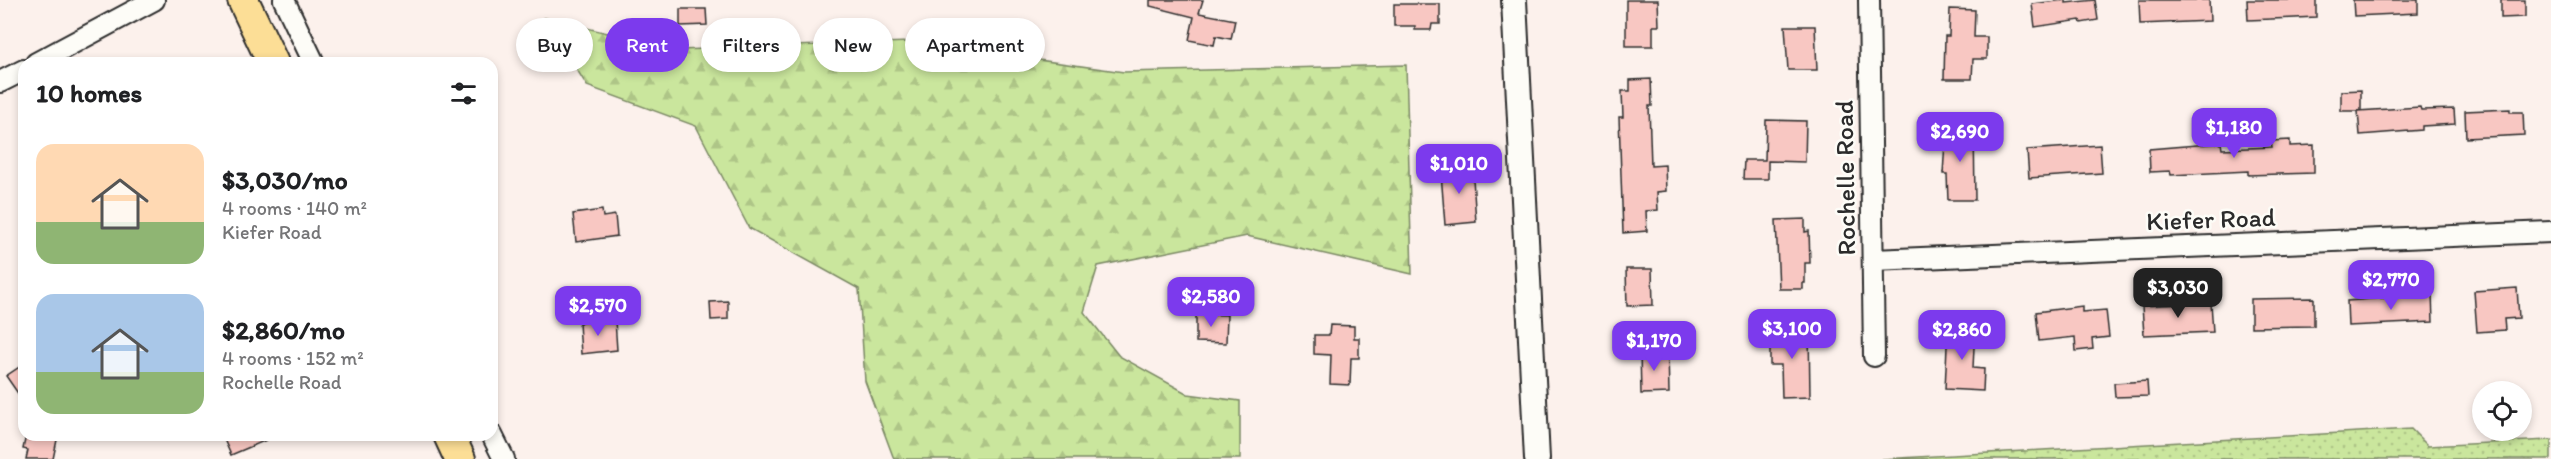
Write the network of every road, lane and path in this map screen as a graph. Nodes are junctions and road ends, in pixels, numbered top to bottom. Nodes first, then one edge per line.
1 (154, 0) edge
2 (243, 0) edge
3 (284, 0) edge
4 (1515, 0) edge
5 (1869, 0) edge
6 (47, 57) edge
7 (270, 57) edge
8 (311, 57) edge
9 (18, 73) edge
10 (0, 82) edge
11 (2551, 232) edge
12 (1873, 260) junction
13 (1874, 356) dead end
14 (452, 441) edge
15 (495, 441) edge
16 (460, 459) edge
17 (504, 459) edge
18 (1537, 459) edge

1 - 6 street
2 - 7 main road
3 - 8 street
4 - 18 street
5 - 12 street, Rochelle Road
9 - 10 street
11 - 12 street, Kiefer Road
12 - 13 street, Rochelle Road
14 - 16 main road
15 - 17 street

